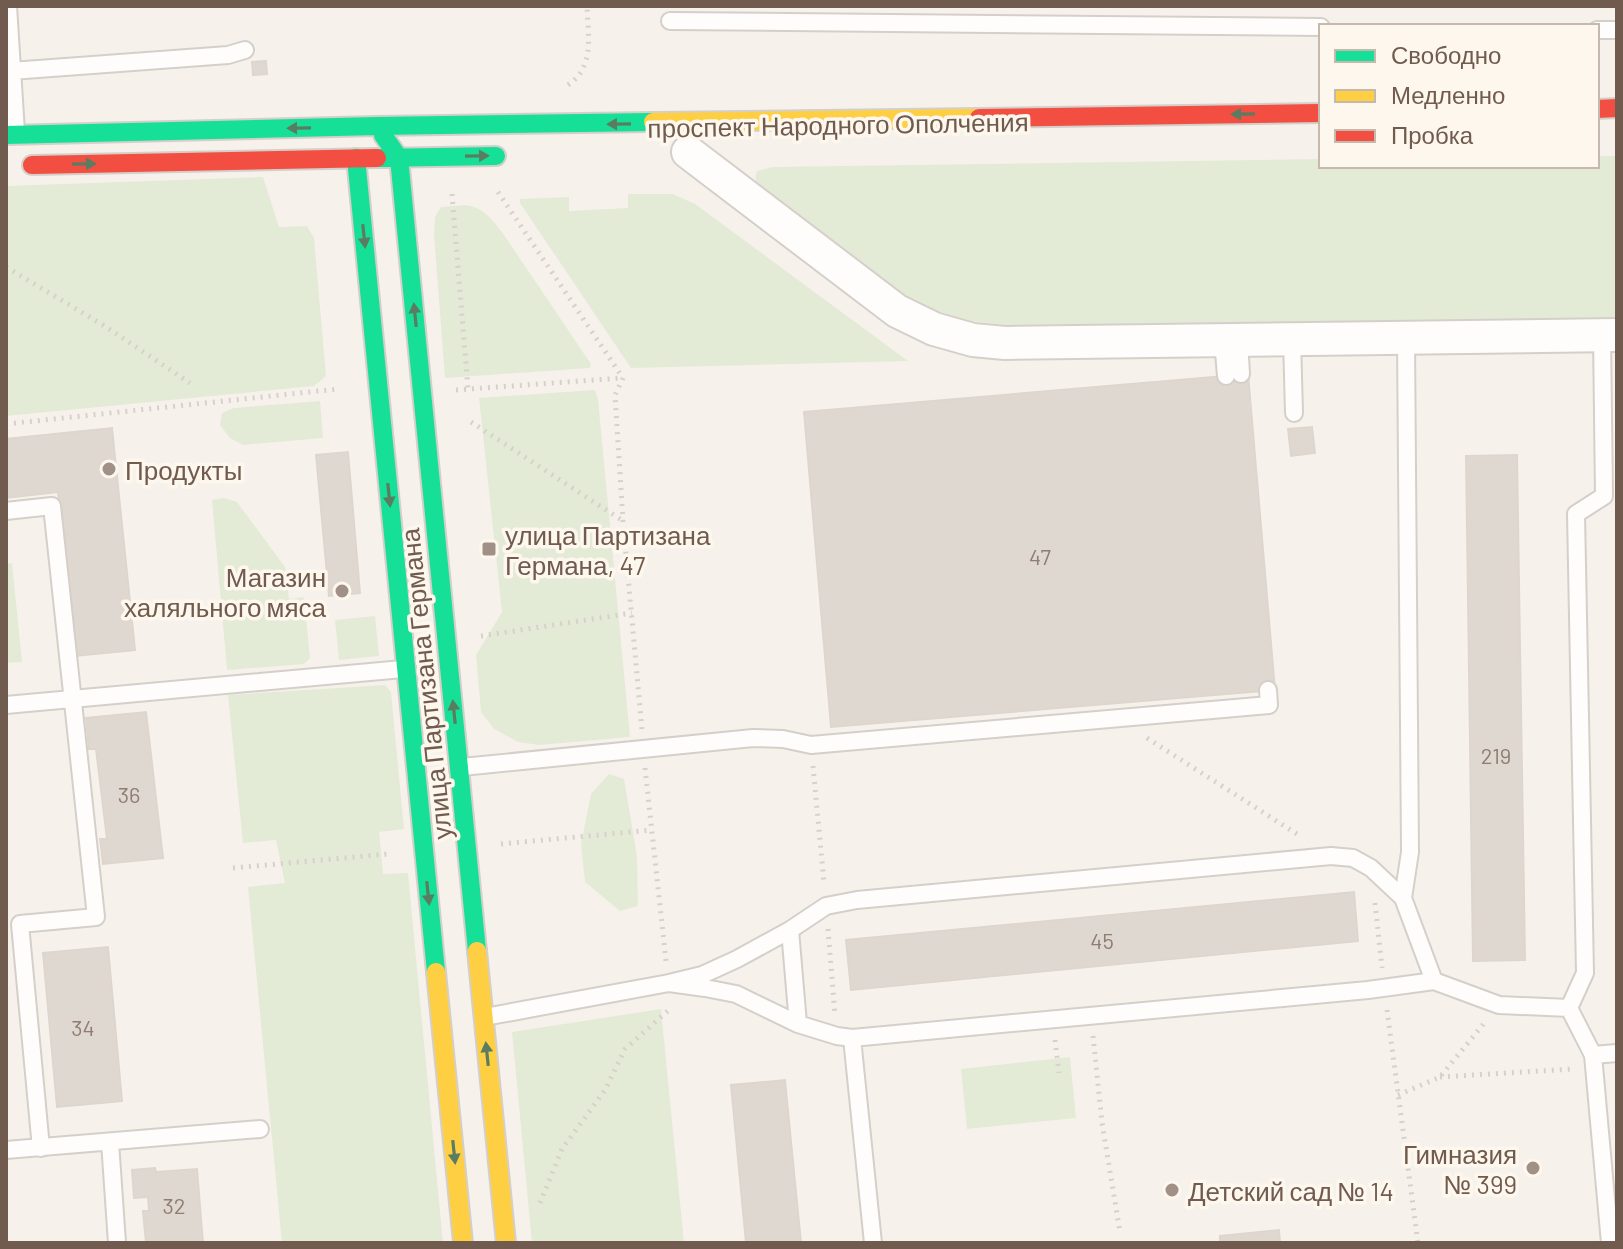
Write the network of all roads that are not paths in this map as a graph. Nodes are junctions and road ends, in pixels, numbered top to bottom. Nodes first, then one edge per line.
1 (8, 6) edge
2 (670, 21) dead end
3 (1319, 27) edge
4 (245, 50) dead end
5 (11, 71) junction
6 (1319, 113) edge
7 (377, 126) junction
8 (11, 134) edge
9 (693, 152) dead end
10 (510, 155) dead end
11 (356, 158) junction
12 (399, 158) junction
13 (22, 165) dead end
14 (1609, 335) edge
15 (1406, 338) junction
16 (1292, 339) junction
17 (1231, 340) junction
18 (1234, 375) dead end
19 (1294, 413) dead end
20 (1610, 498) edge
21 (6, 511) edge
22 (428, 666) junction
23 (1268, 690) dead end
24 (72, 699) junction
25 (6, 705) edge
26 (438, 769) junction
27 (1403, 898) junction
28 (13, 925) edge
29 (790, 930) junction
30 (1434, 981) junction
31 (669, 983) junction
32 (1569, 1008) junction
33 (462, 1020) junction
34 (798, 1024) junction
35 (852, 1038) junction
36 (1617, 1053) edge
37 (1594, 1061) junction
38 (260, 1129) dead end
39 (110, 1142) junction
40 (41, 1148) junction
41 (6, 1150) edge
42 (117, 1243) edge
43 (463, 1243) edge
44 (506, 1243) edge
45 (873, 1243) edge
46 (1610, 1243) edge

1 - 5 lane
2 - 3 lane
4 - 5 lane
5 - 8 lane
6 -> 7 main road, проспект Народного Ополчения
7 -> 8 main road, проспект Народного Ополчения
7 - 11 main road
7 - 12 main road, улица Партизана Германа
9 - 17 street
12 -> 10 main road
11 - 12 main road
13 -> 11 main road
11 -> 22 main road, улица Партизана Германа
22 -> 12 main road, улица Партизана Германа
14 - 15 street
14 - 20 lane
15 - 16 street
15 - 27 lane
16 - 17 street
16 - 19 lane
17 - 18 lane
20 - 32 lane
21 - 24 lane
22 - 24 lane
22 - 26 main road, улица Партизана Германа
26 -> 22 main road, улица Партизана Германа
23 - 26 lane
24 - 25 lane
24 - 28 lane
26 - 33 main road, улица Партизана Германа
26 -> 33 main road, улица Партизана Германа
27 - 29 lane
27 - 30 lane
28 - 40 lane
29 - 31 lane
29 - 34 lane
30 - 32 lane
30 - 35 lane
31 - 33 lane
31 - 34 lane
32 - 37 lane
33 -> 43 main road, улица Партизана Германа
44 -> 33 main road, улица Партизана Германа
34 - 35 lane
35 - 45 lane
36 - 37 lane
37 - 46 lane
38 - 39 lane
39 - 40 lane
39 - 42 lane
40 - 41 lane

